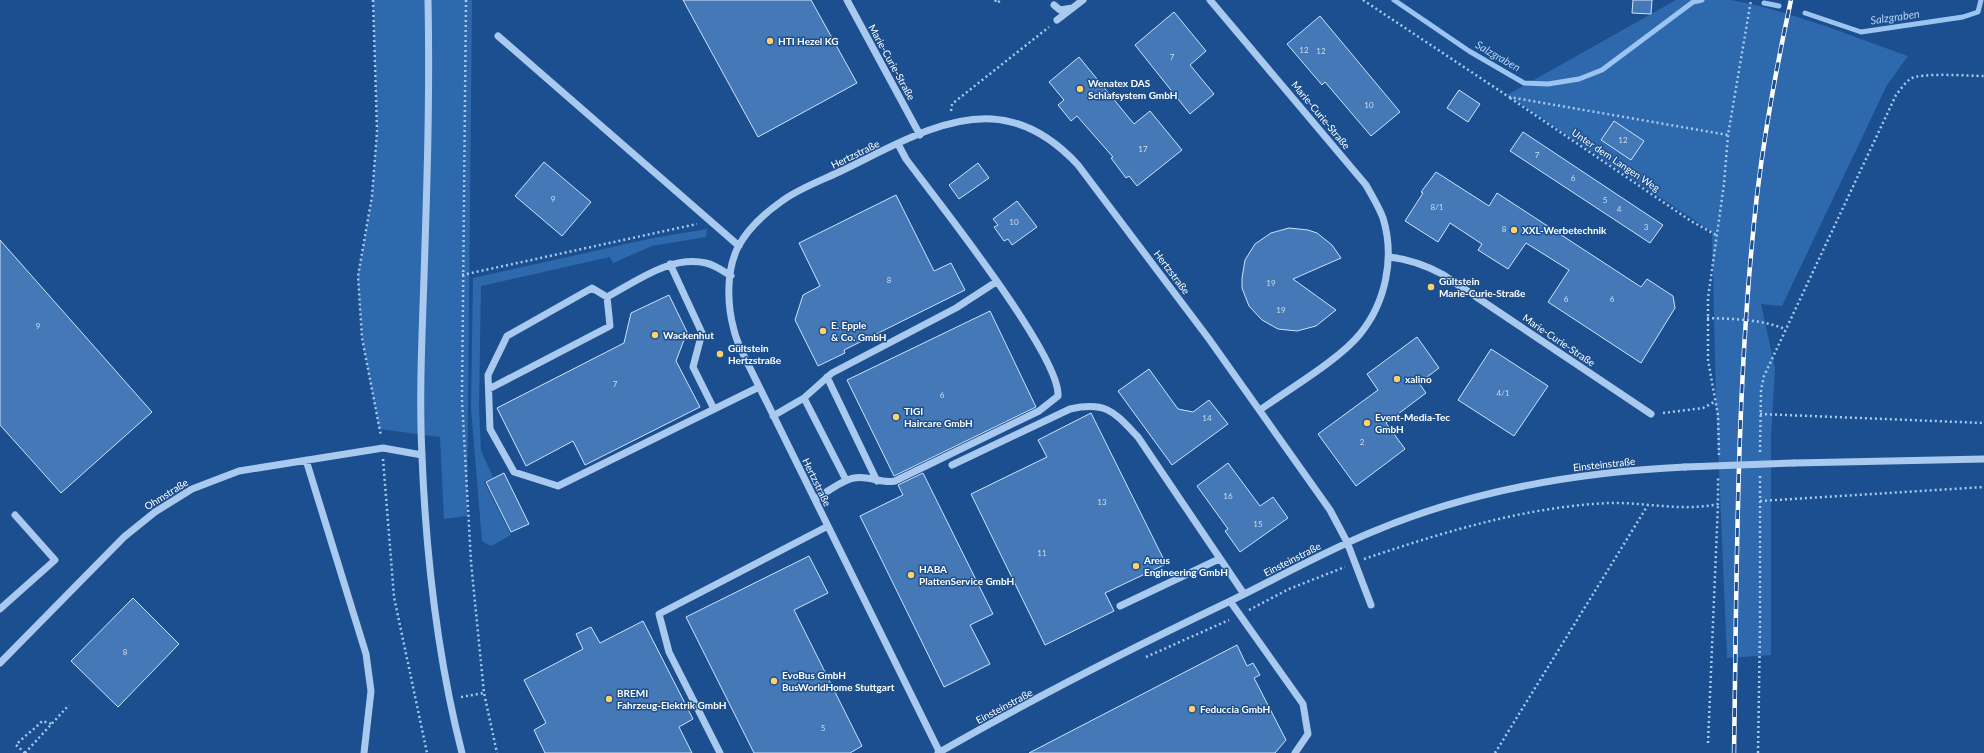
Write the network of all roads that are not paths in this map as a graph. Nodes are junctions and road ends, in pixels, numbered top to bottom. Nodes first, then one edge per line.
1 (428, 0) edge
2 (847, 0) edge
3 (1083, 0) edge
4 (1210, 0) edge
5 (1054, 5) dead end
6 (1074, 7) junction
7 (1057, 20) road end
8 (498, 36) dead end
9 (920, 134) junction
10 (898, 144) junction
11 (739, 246) junction
12 (1389, 257) junction
13 (670, 264) junction
14 (730, 276) junction
15 (996, 282) junction
16 (607, 297) junction
17 (827, 377) junction
18 (759, 387) junction
19 (489, 389) junction
20 (804, 398) junction
21 (714, 409) junction
22 (1260, 410) junction
23 (1651, 414) road end
24 (773, 416) junction
25 (422, 455) junction
26 (1984, 459) edge
27 (306, 460) junction
28 (952, 465) dead end
29 (846, 480) junction
30 (877, 481) junction
31 (815, 499) junction
32 (15, 515) dead end
33 (828, 526) junction
34 (1347, 542) junction
35 (1219, 559) junction
36 (1244, 594) junction
37 (1230, 601) junction
38 (1371, 604) dead end
39 (1120, 606) dead end
40 (0, 609) edge
41 (0, 663) edge
42 (364, 753) edge
43 (462, 753) edge
44 (720, 753) edge
45 (939, 753) edge
46 (1295, 753) edge

1 - 25 street
2 - 9 street, Marie-Curie-Straße
3 - 6 street
4 - 12 street, Marie-Curie-Straße
5 - 6 street
6 - 7 street
8 - 11 street
9 - 10 street, Hertzstraße
9 - 22 street, Hertzstraße
10 - 11 street, Hertzstraße
10 - 15 street
11 - 14 street, Hertzstraße
12 - 22 street, Marie-Curie-Straße
12 - 23 street, Marie-Curie-Straße
13 - 14 street
13 - 16 street
13 - 21 street
14 - 18 street, Hertzstraße
15 - 17 street
15 - 30 street
16 - 19 street
16 - 19 street
17 - 20 street
17 - 30 street
18 - 21 street
18 - 24 street, Hertzstraße
19 - 21 street
20 - 24 street
20 - 29 street
22 - 34 street, Hertzstraße
24 - 31 street, Hertzstraße
25 - 27 street, Ohmstraße
25 - 43 street
26 - 34 street, Einsteinstraße, bridge
27 - 41 street, Ohmstraße
27 - 42 street
28 - 35 street
29 - 30 street
29 - 31 street
31 - 33 street, Hertzstraße
32 - 40 street
33 - 44 street
33 - 45 street, Hertzstraße
34 - 36 street, Einsteinstraße
34 - 38 street, Hertzstraße
35 - 36 street
35 - 39 street
36 - 37 street, Einsteinstraße
37 - 45 street, Einsteinstraße
37 - 46 street

